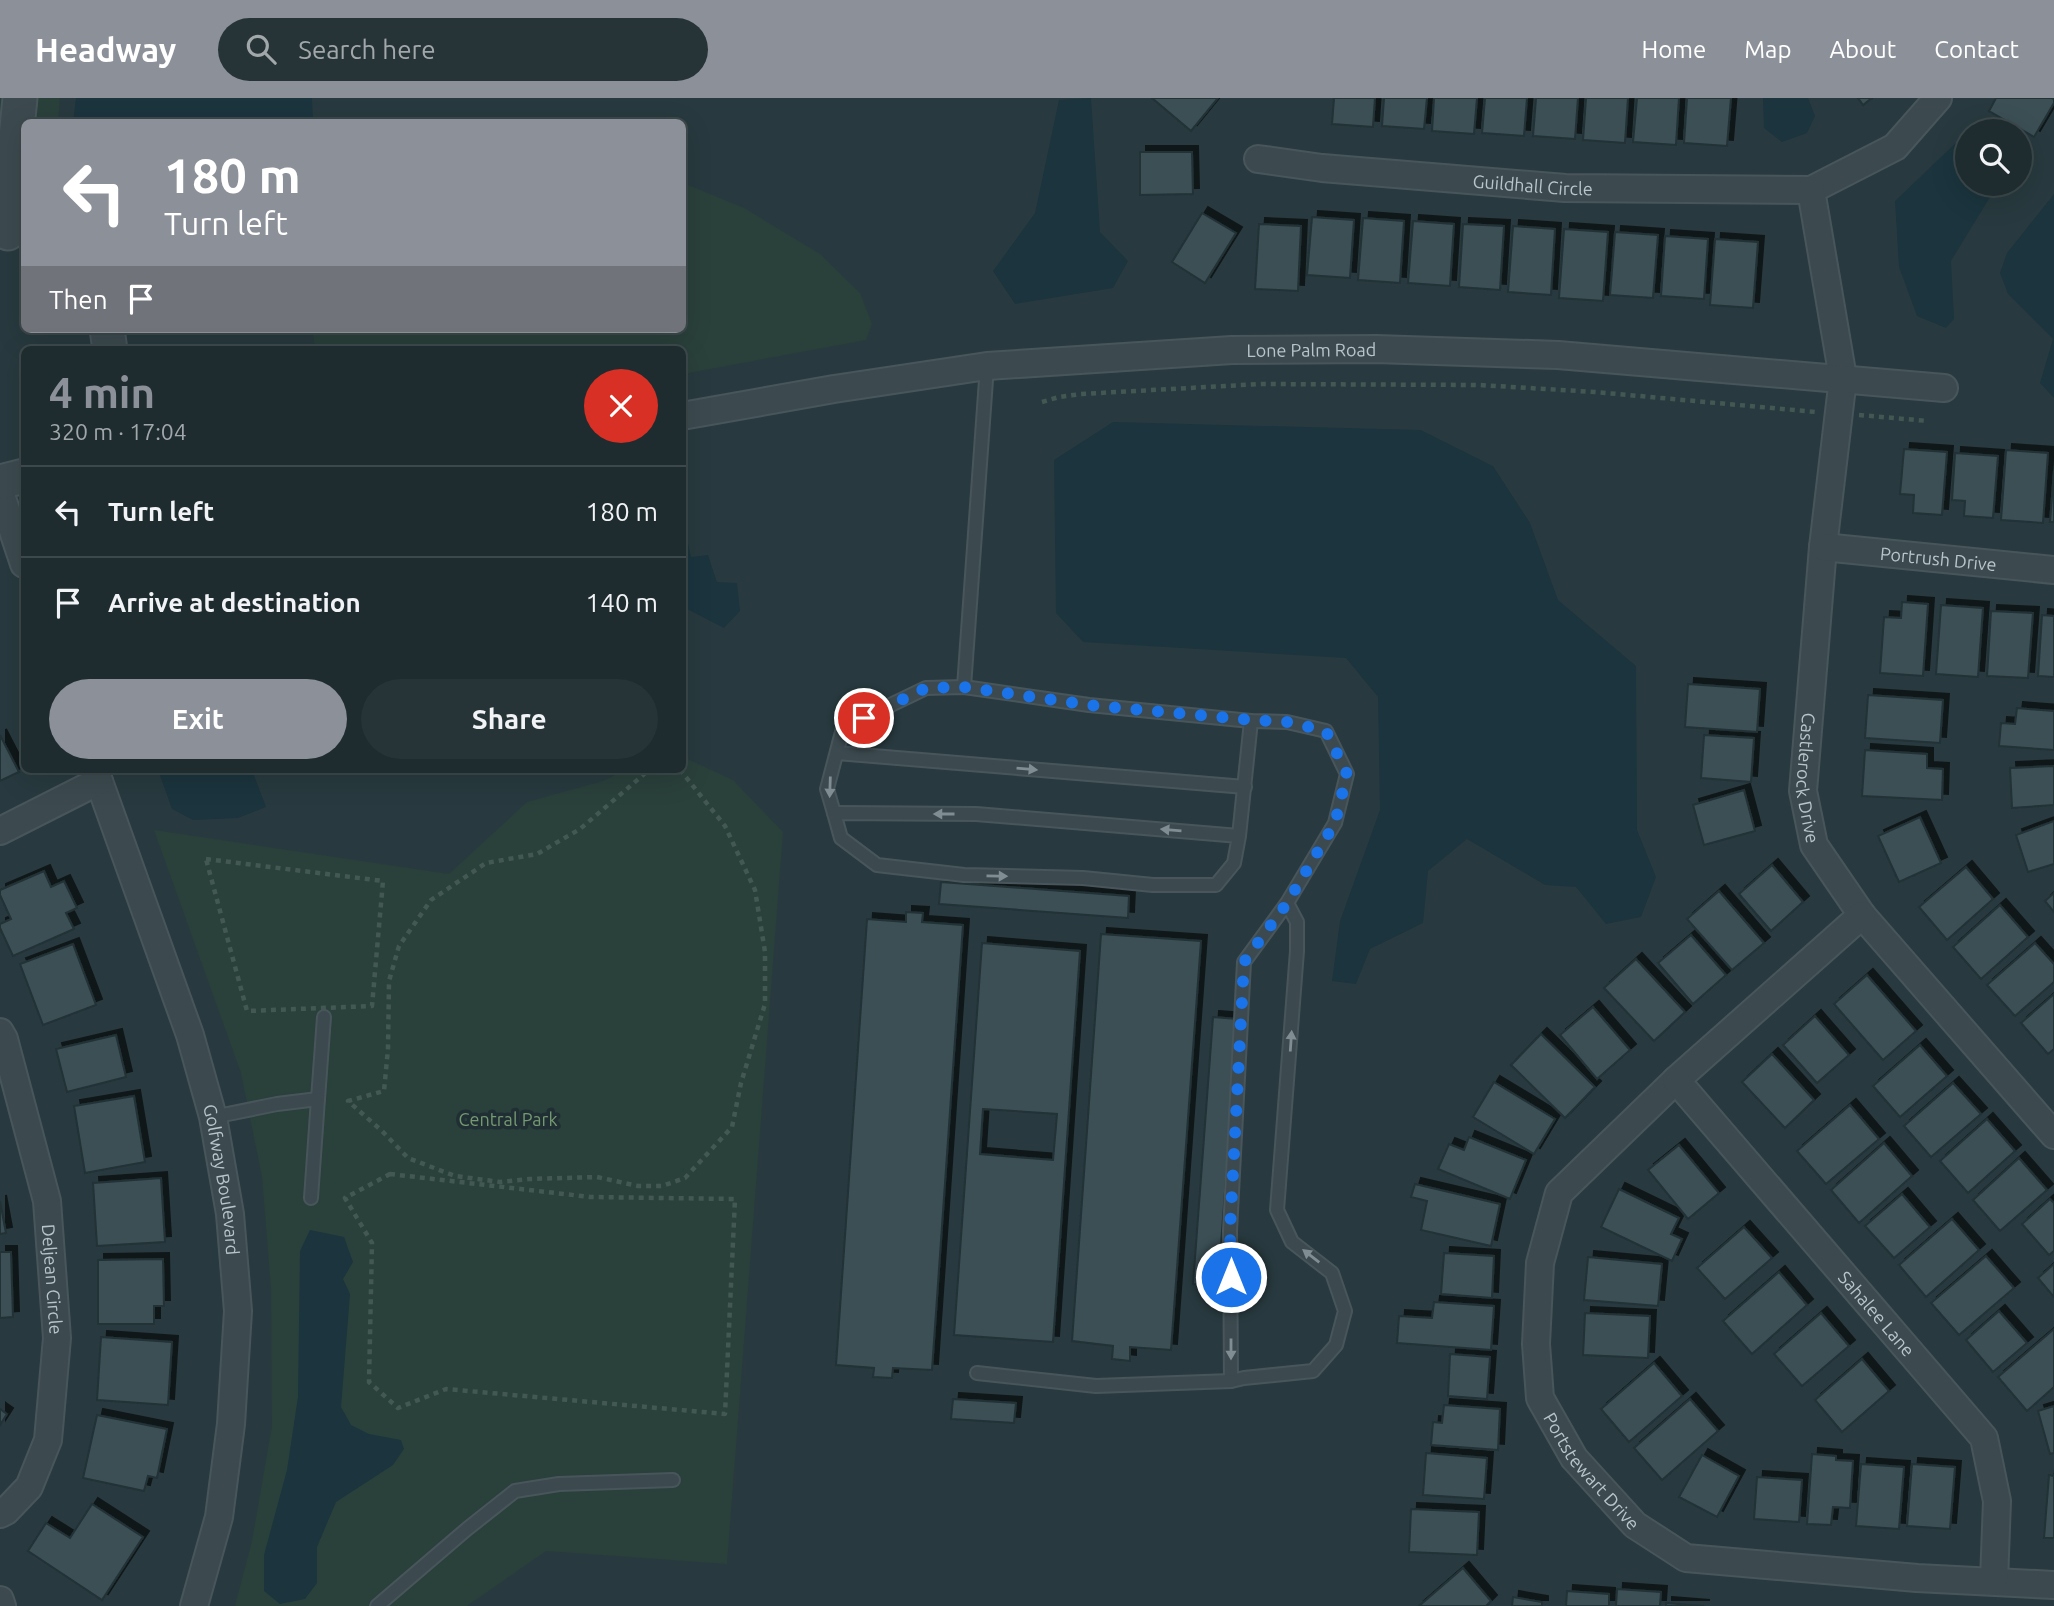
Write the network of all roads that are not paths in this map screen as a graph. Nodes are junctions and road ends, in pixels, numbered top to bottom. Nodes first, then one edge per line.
1 (20, 98) edge
2 (1938, 98) edge
3 (1258, 159) dead end
4 (1811, 190) junction
5 (11, 234) edge
6 (987, 366) junction
7 (1843, 378) junction
8 (1944, 388) dead end
9 (686, 415) edge
10 (21, 477) edge
11 (0, 482) edge
12 (0, 492) edge
13 (1823, 547) junction
14 (21, 555) edge
15 (2054, 570) edge
16 (964, 687) junction
17 (1251, 720) junction
18 (837, 753) junction
19 (97, 775) edge
20 (1245, 787) junction
21 (834, 813) junction
22 (0, 831) edge
23 (1239, 836) junction
24 (1287, 903) junction
25 (1862, 915) junction
26 (324, 1017) dead end
27 (0, 1032) edge
28 (1676, 1080) junction
29 (318, 1099) junction
30 (213, 1116) junction
31 (2054, 1135) edge
32 (312, 1198) dead end
33 (977, 1373) dead end
34 (1231, 1381) junction
35 (673, 1480) dead end
36 (0, 1514) edge
37 (1994, 1581) junction
38 (2054, 1584) edge
39 (0, 1600) edge
40 (2, 1606) edge
41 (194, 1606) edge
42 (377, 1606) edge

1 - 5 street
2 - 4 street, Guildhall Circle
3 - 4 street, Guildhall Circle
4 - 7 street
6 - 7 street, Lone Palm Road
6 - 9 street, Lone Palm Road
6 - 16 lane
7 - 8 street, Lone Palm Road
7 - 13 street, Castlerock Drive
10 - 11 street
12 - 14 street
13 - 15 street, Portrush Drive
13 - 25 street, Castlerock Drive
16 - 17 lane
16 - 18 lane
17 - 20 lane
17 - 24 lane
18 -> 20 lane
18 -> 21 lane
19 - 22 street
19 - 30 street, Golfway Boulevard
20 - 23 lane
23 -> 21 lane
21 -> 23 lane
24 -> 34 lane
34 -> 24 lane
25 - 28 street, Portstewart Drive
25 - 31 street, Castlerock Drive
26 - 29 lane
27 - 36 street, Deljean Circle
28 - 37 street, Sahalee Lane
28 - 37 street, Portstewart Drive
29 - 30 lane
29 - 32 lane
30 - 41 street, Golfway Boulevard
33 - 34 lane
35 - 42 lane
37 - 38 street, Portstewart Drive
39 - 40 street

